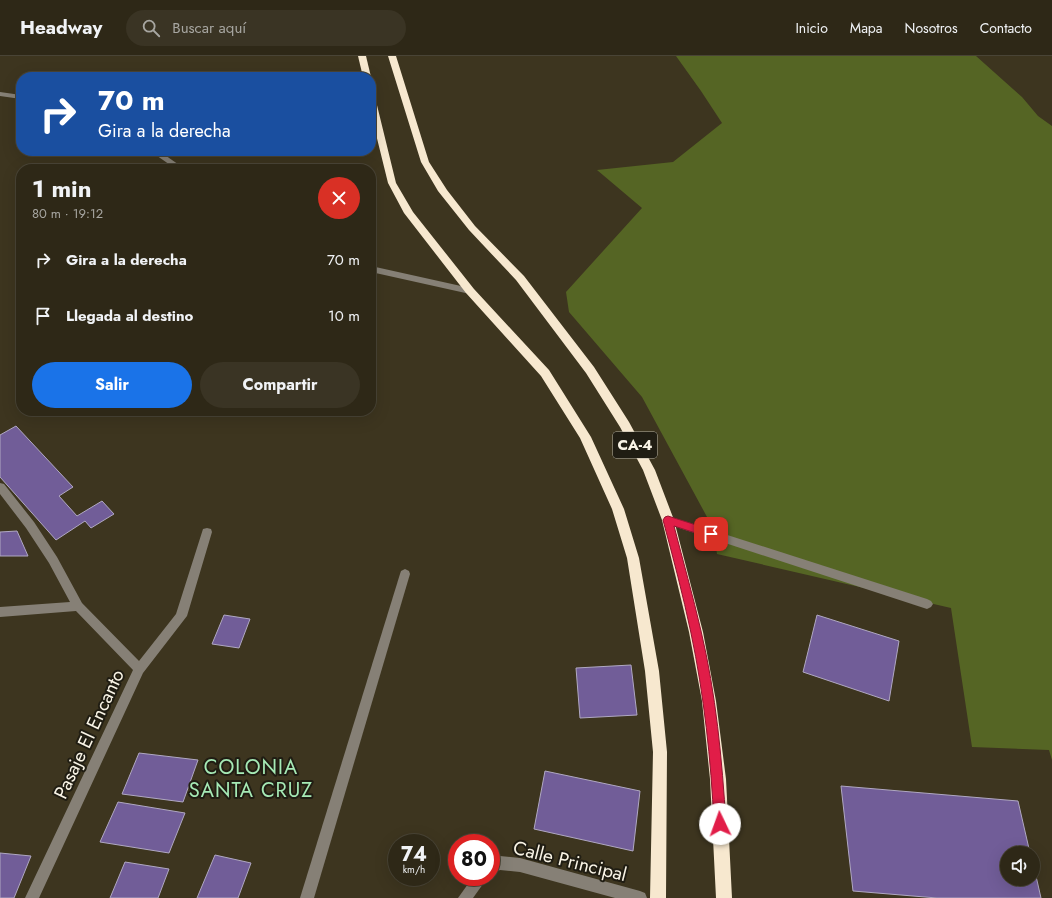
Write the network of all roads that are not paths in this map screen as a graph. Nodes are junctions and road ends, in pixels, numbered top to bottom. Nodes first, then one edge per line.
1 (362, 56) edge
2 (392, 56) edge
3 (366, 72) edge
4 (0, 94) edge
5 (16, 96) edge
6 (376, 117) edge
7 (162, 156) edge
8 (174, 164) edge
9 (376, 270) edge
10 (470, 291) junction
11 (0, 487) edge
12 (668, 520) junction
13 (207, 532) dead end
14 (405, 574) dead end
15 (927, 604) dead end
16 (78, 606) junction
17 (0, 612) edge
18 (139, 669) junction
19 (500, 863) edge
20 (474, 886) edge
21 (32, 898) edge
22 (307, 898) edge
23 (465, 898) edge
24 (640, 898) edge
25 (658, 898) edge
26 (724, 898) edge

1 - 3 highway
2 - 12 highway, CA-4
4 - 5 street
6 - 10 highway, CA-4
7 - 8 street
9 - 10 street
10 - 25 highway, CA-4
11 - 16 street, Pasaje El Encanto
12 - 15 street
12 - 26 highway, CA-4
13 - 18 street
14 - 22 street
16 - 17 street
16 - 18 street, Pasaje El Encanto
18 - 21 street, Pasaje El Encanto
19 - 24 street, Calle Principal
20 - 23 street

